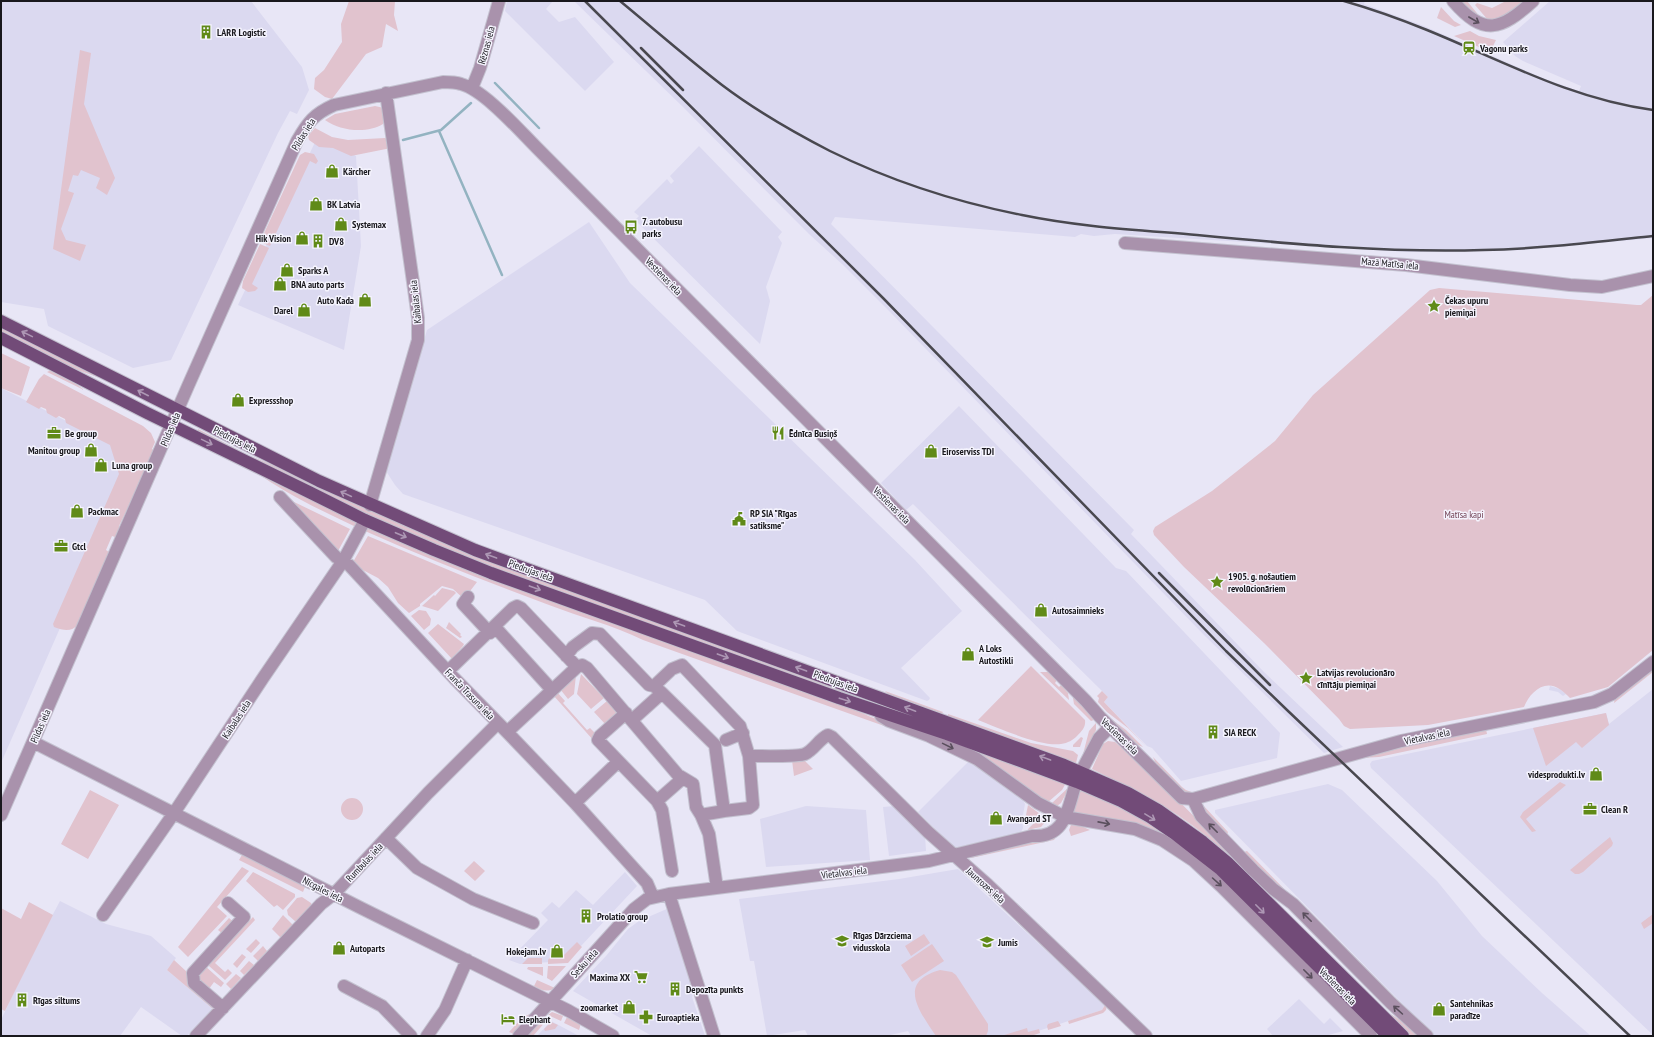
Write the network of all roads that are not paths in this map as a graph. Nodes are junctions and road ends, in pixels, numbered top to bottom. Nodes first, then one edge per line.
1 (499, 1) edge
2 (1453, 1) edge
3 (1533, 1) edge
4 (472, 88) junction
5 (386, 94) junction
6 (1125, 243) dead end
7 (1653, 276) edge
8 (1, 321) edge
9 (1, 338) edge
10 (178, 410) junction
11 (172, 425) junction
12 (280, 497) dead end
13 (370, 505) junction
14 (365, 520) junction
15 (343, 561) junction
16 (468, 597) dead end
17 (492, 630) junction
18 (566, 656) junction
19 (1653, 662) edge
20 (577, 667) junction
21 (448, 672) junction
22 (658, 689) junction
23 (552, 690) junction
24 (863, 706) junction
25 (629, 717) junction
26 (498, 723) junction
27 (1110, 727) junction
28 (507, 732) junction
29 (743, 733) junction
30 (33, 742) junction
31 (720, 743) junction
32 (749, 756) junction
33 (618, 762) junction
34 (1081, 774) junction
35 (682, 779) junction
36 (1193, 799) junction
37 (656, 801) junction
38 (574, 804) junction
39 (724, 811) junction
40 (174, 813) junction
41 (701, 814) junction
42 (1061, 814) junction
43 (1, 815) edge
44 (386, 838) junction
45 (954, 855) junction
46 (672, 871) dead end
47 (717, 888) junction
48 (334, 894) junction
49 (669, 894) junction
50 (654, 897) junction
51 (228, 903) dead end
52 (104, 915) dead end
53 (533, 922) dead end
54 (467, 960) junction
55 (1334, 967) junction
56 (1371, 983) junction
57 (344, 986) dead end
58 (549, 1002) junction
59 (223, 1008) junction
60 (200, 1035) edge
61 (1144, 1035) edge
62 (1365, 1035) edge
63 (411, 1036) edge
64 (427, 1036) edge
65 (519, 1036) edge
66 (613, 1036) edge
67 (714, 1036) edge
68 (1388, 1036) edge
69 (1403, 1036) edge
70 (1427, 1036) edge

1 - 4 street, Rēznas iela
2 -> 3 street
4 - 5 street, Vestienas iela
4 - 27 street, Vestienas iela
5 - 10 street, Pildas iela
5 - 13 street, Kaibalas iela
6 - 7 street, Mazā Matīsa iela
10 -> 8 main road, Piedrujas iela
9 - 11 main road, Piedrujas iela
10 - 11 street, Pildas iela
13 -> 10 main road, Piedrujas iela
11 -> 14 main road, Piedrujas iela
11 - 30 street, Pildas iela
12 - 15 street, Franča Trasuna iela
34 -> 13 main road, Piedrujas iela
14 - 15 street, Kaibalas iela
14 -> 24 main road, Piedrujas iela
15 - 21 street, Franča Trasuna iela
15 - 40 street, Kaibalas iela
16 - 17 street
17 - 18 street
17 - 21 street
17 - 23 street
18 - 20 street
18 - 22 street
19 - 36 street, Vietalvas iela
20 - 23 street
20 - 25 street
21 - 26 street, Franča Trasuna iela
22 - 25 street
22 - 29 street
22 - 31 street
23 - 28 street
24 - 34 main road, Piedrujas iela
24 -> 42 street
25 - 33 street
25 - 35 street
26 - 28 street, Franča Trasuna iela
26 - 44 street, Rumbulas iela
27 - 34 street
27 - 36 street, Vestienas iela
28 - 38 street, Franča Trasuna iela
29 - 31 street
29 - 32 street
30 - 40 street, Nīcgales iela
30 - 43 street, Pildas iela
31 - 39 street
32 - 39 street
32 - 45 street, Jaunrozes iela
33 - 37 street
33 - 38 street
34 - 55 main road, Vestienas iela
34 -> 68 main road, Vestienas iela
35 - 37 street
35 - 41 street
56 -> 36 street, Vestienas iela
37 - 46 street
38 - 50 street, Franča Trasuna iela
39 - 41 street
40 - 48 street, Nīcgales iela
40 - 52 street, Kaibalas iela
41 - 47 street
42 - 45 street, Vietalvas iela
42 -> 62 street
44 - 48 street, Rumbulas iela
44 - 53 street
45 - 47 street, Vietalvas iela
45 - 61 street, Jaunrozes iela
47 - 49 street, Vietalvas iela
48 - 54 street, Nīcgales iela
48 - 59 street, Rumbulas iela
49 - 50 street, Vietalvas iela
49 - 67 street
50 - 58 street, Sesku iela
51 - 59 street
54 - 58 street, Nīcgales iela
54 - 64 street
55 - 56 street, Vestienas iela
55 - 69 main road, Vestienas iela
70 -> 56 street, Vestienas iela
57 - 63 street
58 - 65 street, Sesku iela
58 - 66 street, Nīcgales iela
59 - 60 street, Rumbulas iela

